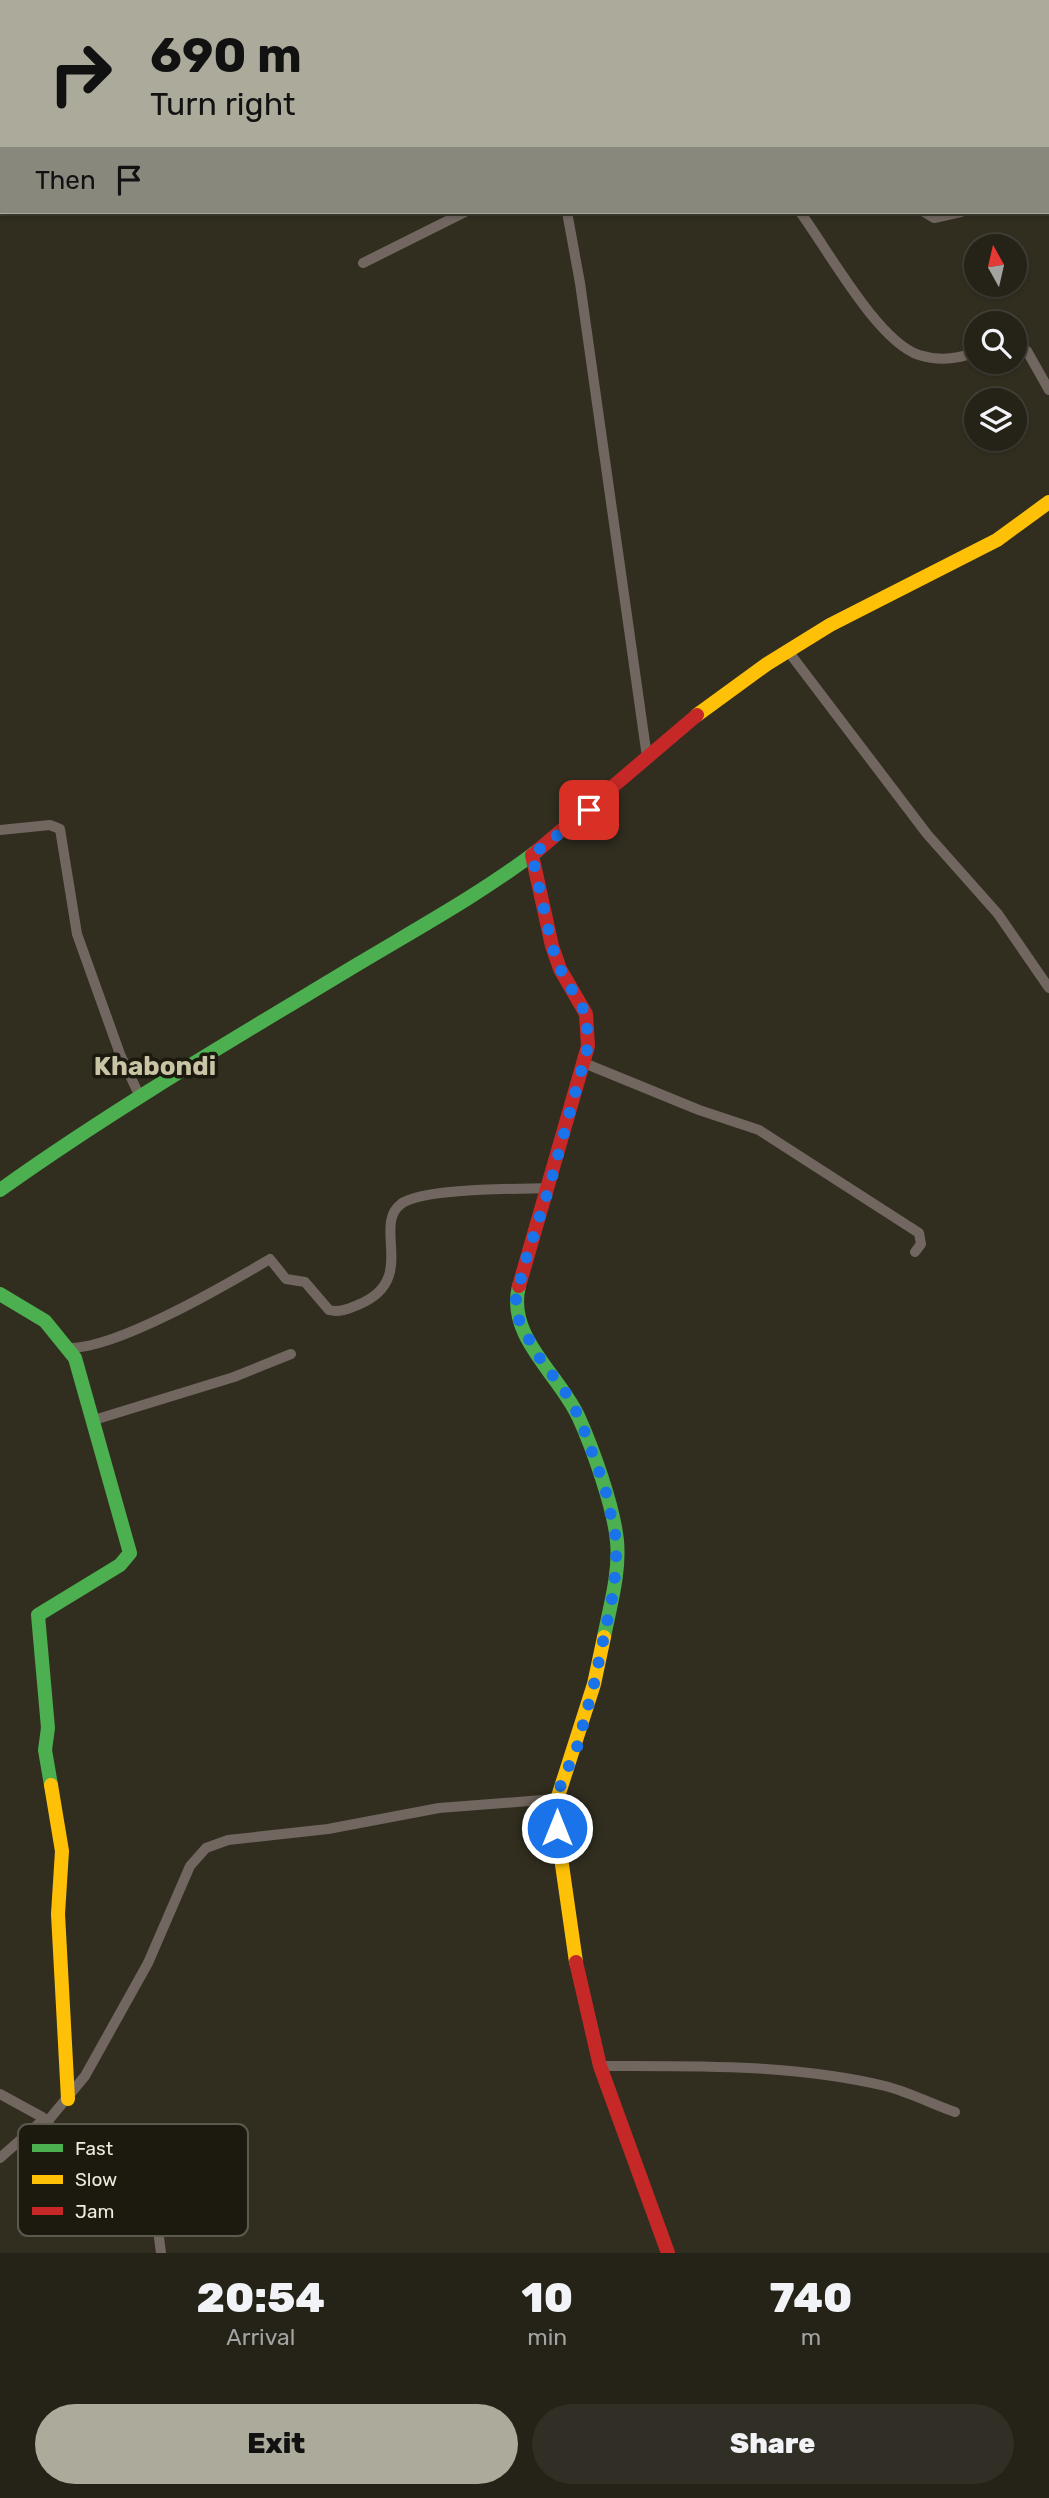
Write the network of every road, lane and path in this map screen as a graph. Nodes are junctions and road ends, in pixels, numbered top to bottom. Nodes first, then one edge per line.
1 (461, 214) edge
2 (567, 214) edge
3 (801, 214) edge
4 (927, 214) edge
5 (952, 214) edge
6 (363, 263) dead end
7 (1027, 351) edge
8 (964, 355) edge
9 (1049, 390) edge
10 (1049, 502) edge
11 (788, 651) junction
12 (647, 757) junction
13 (0, 830) edge
14 (532, 855) junction
15 (1049, 988) edge
16 (584, 1063) junction
17 (140, 1097) junction
18 (549, 1188) junction
19 (0, 1190) edge
20 (915, 1252) dead end
21 (0, 1294) edge
22 (69, 1348) junction
23 (291, 1354) dead end
24 (94, 1420) junction
25 (555, 1799) junction
26 (600, 2066) junction
27 (0, 2094) edge
28 (68, 2099) junction
29 (955, 2112) dead end
30 (46, 2121) junction
31 (42, 2124) edge
32 (49, 2124) edge
33 (18, 2144) edge
34 (0, 2158) edge
35 (668, 2253) edge

1 - 6 street
2 - 12 street
3 - 8 street
4 - 5 street
7 - 9 street
10 - 11 street
11 - 12 street
11 - 15 street
12 - 14 street
13 - 17 street
14 - 16 street
14 - 17 street
16 - 18 street
16 - 20 street
17 - 19 street
18 - 22 street
18 - 25 street
21 - 22 street
22 - 24 street
23 - 24 street
24 - 28 street
25 - 26 street
25 - 28 street
26 - 29 street
26 - 35 street
27 - 30 street
28 - 30 street
30 - 31 street
30 - 32 street
33 - 34 street

